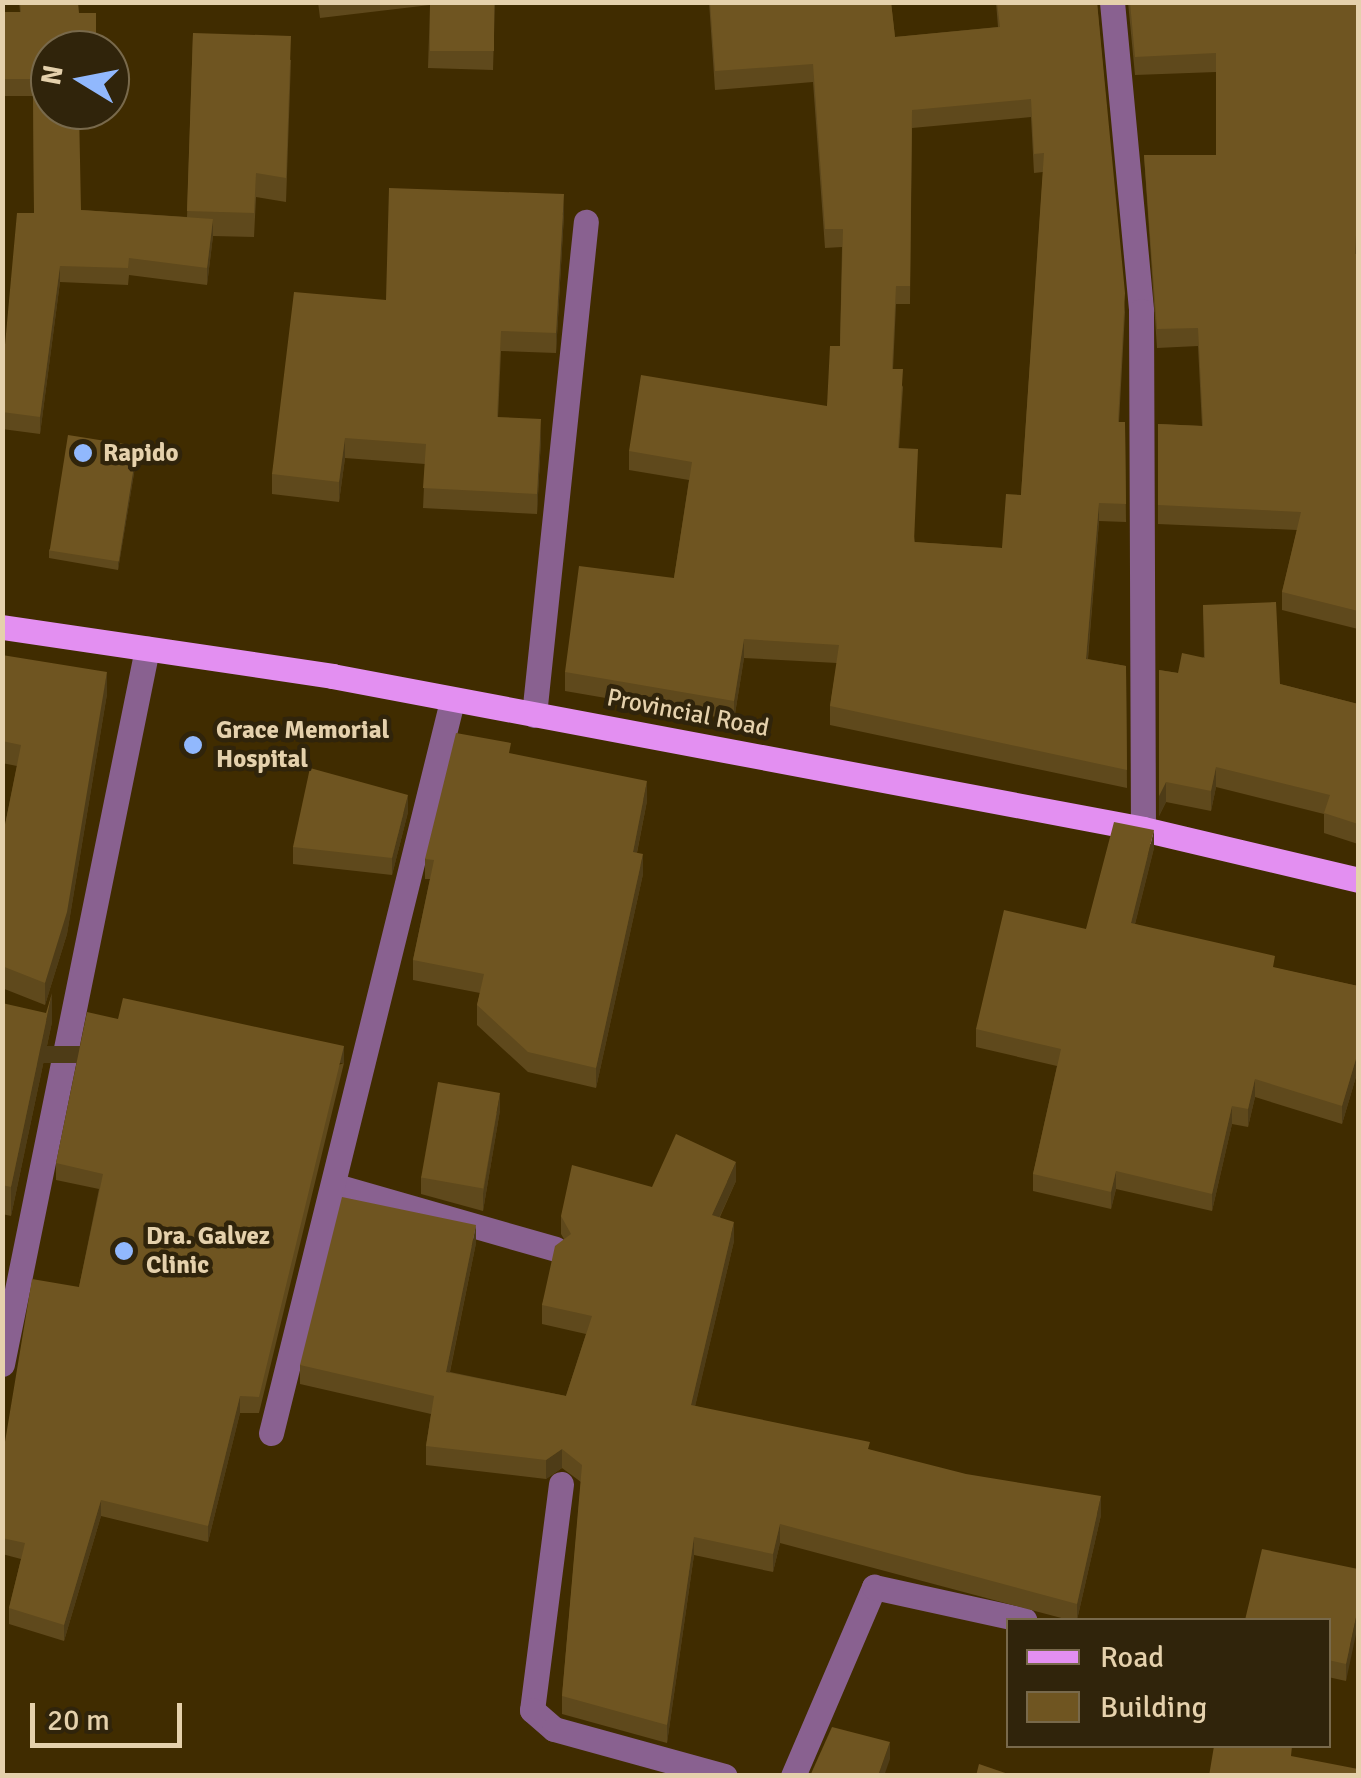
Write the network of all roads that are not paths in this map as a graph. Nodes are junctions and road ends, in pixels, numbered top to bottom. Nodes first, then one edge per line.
1 (1112, 2) edge
2 (586, 222) dead end
3 (2, 627) edge
4 (147, 649) junction
5 (452, 702) junction
6 (534, 715) junction
7 (1143, 829) junction
8 (1358, 880) edge
9 (336, 1186) junction
10 (555, 1249) edge
11 (2, 1364) edge
12 (271, 1433) dead end
13 (561, 1484) dead end
14 (1015, 1618) edge
15 (725, 1776) edge
16 (793, 1776) edge

1 - 7 street
2 - 6 street
3 - 4 main road, Provincial Road
4 - 5 main road, Provincial Road
4 - 11 street
5 - 6 main road, Provincial Road
5 - 9 street
6 - 7 main road, Provincial Road
7 - 8 main road, Provincial Road
9 - 10 street
9 - 12 street
13 - 15 street
14 - 16 street

